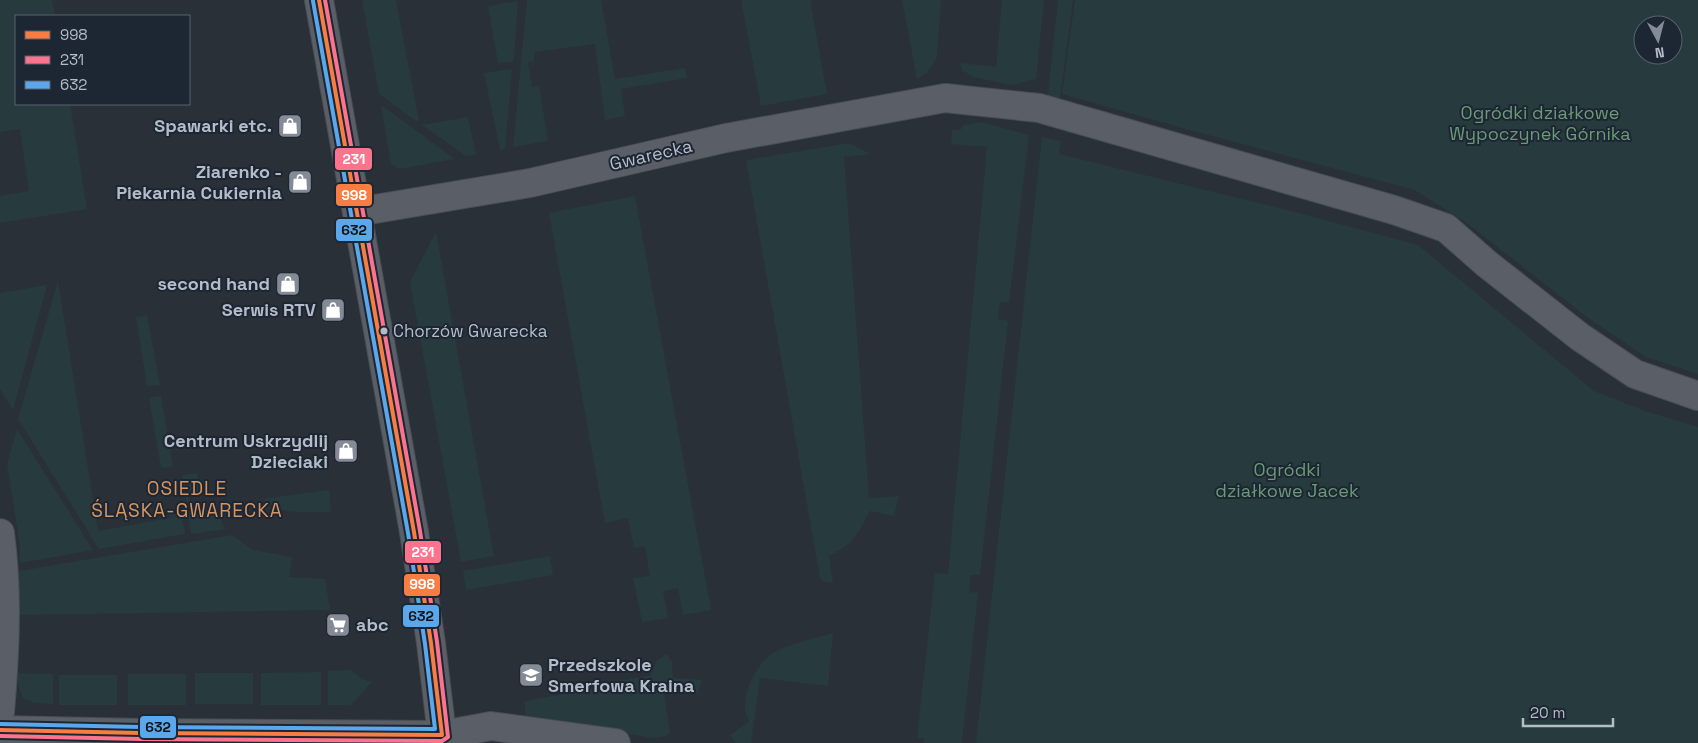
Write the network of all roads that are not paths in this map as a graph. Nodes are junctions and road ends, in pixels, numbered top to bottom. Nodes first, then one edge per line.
1 (320, 0) edge
2 (357, 212) junction
3 (1698, 396) edge
4 (0, 533) edge
5 (0, 712) edge
6 (0, 730) edge
7 (140, 738) edge
8 (441, 739) edge
9 (616, 743) edge

1 - 2 street
2 - 3 street, Gwarecka
2 - 8 street
4 - 5 street
6 - 7 street
7 - 8 street
8 - 9 street

